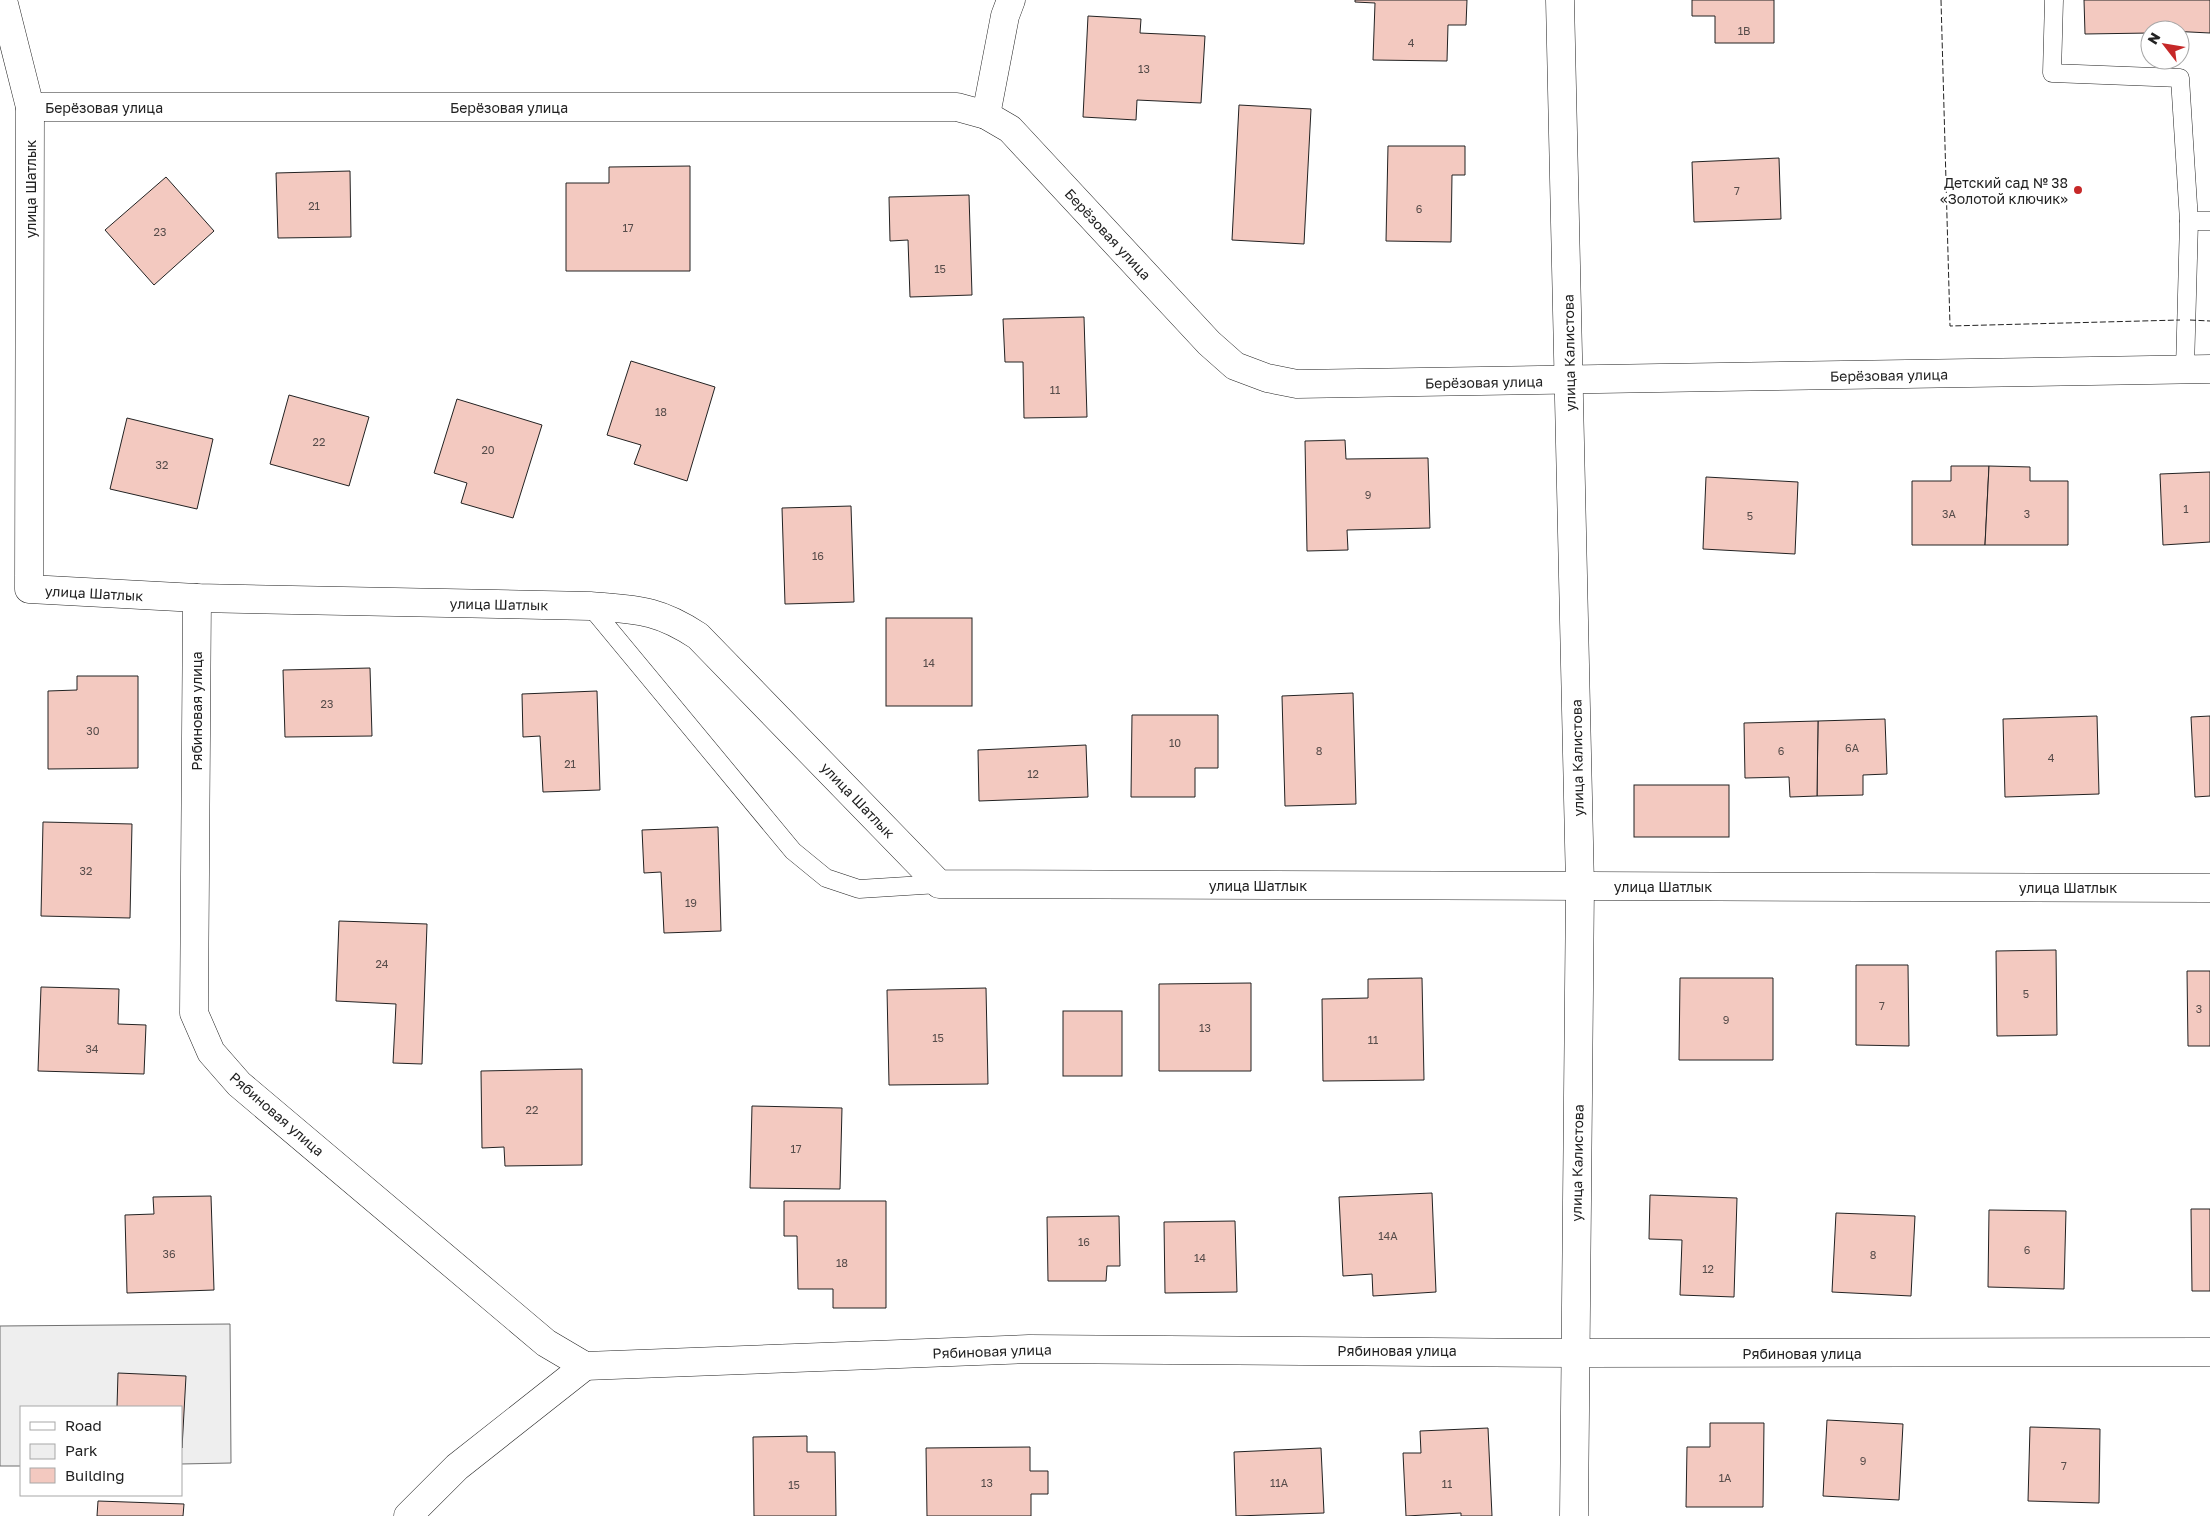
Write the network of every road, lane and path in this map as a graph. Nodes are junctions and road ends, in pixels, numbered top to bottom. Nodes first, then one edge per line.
1 (3, 0) edge
2 (1011, 0) edge
3 (1560, 0) edge
4 (2054, 0) edge
5 (30, 108) junction
6 (986, 115) junction
7 (2190, 220) junction
8 (2210, 221) edge
9 (2197, 369) edge
10 (1569, 381) junction
11 (197, 598) junction
12 (590, 606) junction
13 (939, 884) junction
14 (1580, 886) junction
15 (2210, 888) edge
16 (2210, 1352) edge
17 (1575, 1353) junction
18 (585, 1366) junction
19 (408, 1516) edge
20 (1574, 1516) edge

1 - 5 street
2 - 6 street
3 - 10 street, улица Калистова
4 - 7 lane
5 - 6 street, Берёзовая улица
5 - 11 street, улица Шатлык
6 - 10 street, Берёзовая улица
7 - 8 lane
7 - 9 lane
9 - 10 street, Берёзовая улица
10 - 14 street, улица Калистова
11 - 12 street, улица Шатлык
11 - 18 street, Рябиновая улица
12 - 13 street, улица Шатлык
12 - 13 lane
13 - 14 street, улица Шатлык
14 - 15 street, улица Шатлык
14 - 17 street, улица Калистова
16 - 17 street, Рябиновая улица
17 - 18 street, Рябиновая улица
17 - 20 street, улица Калистова
18 - 19 street

